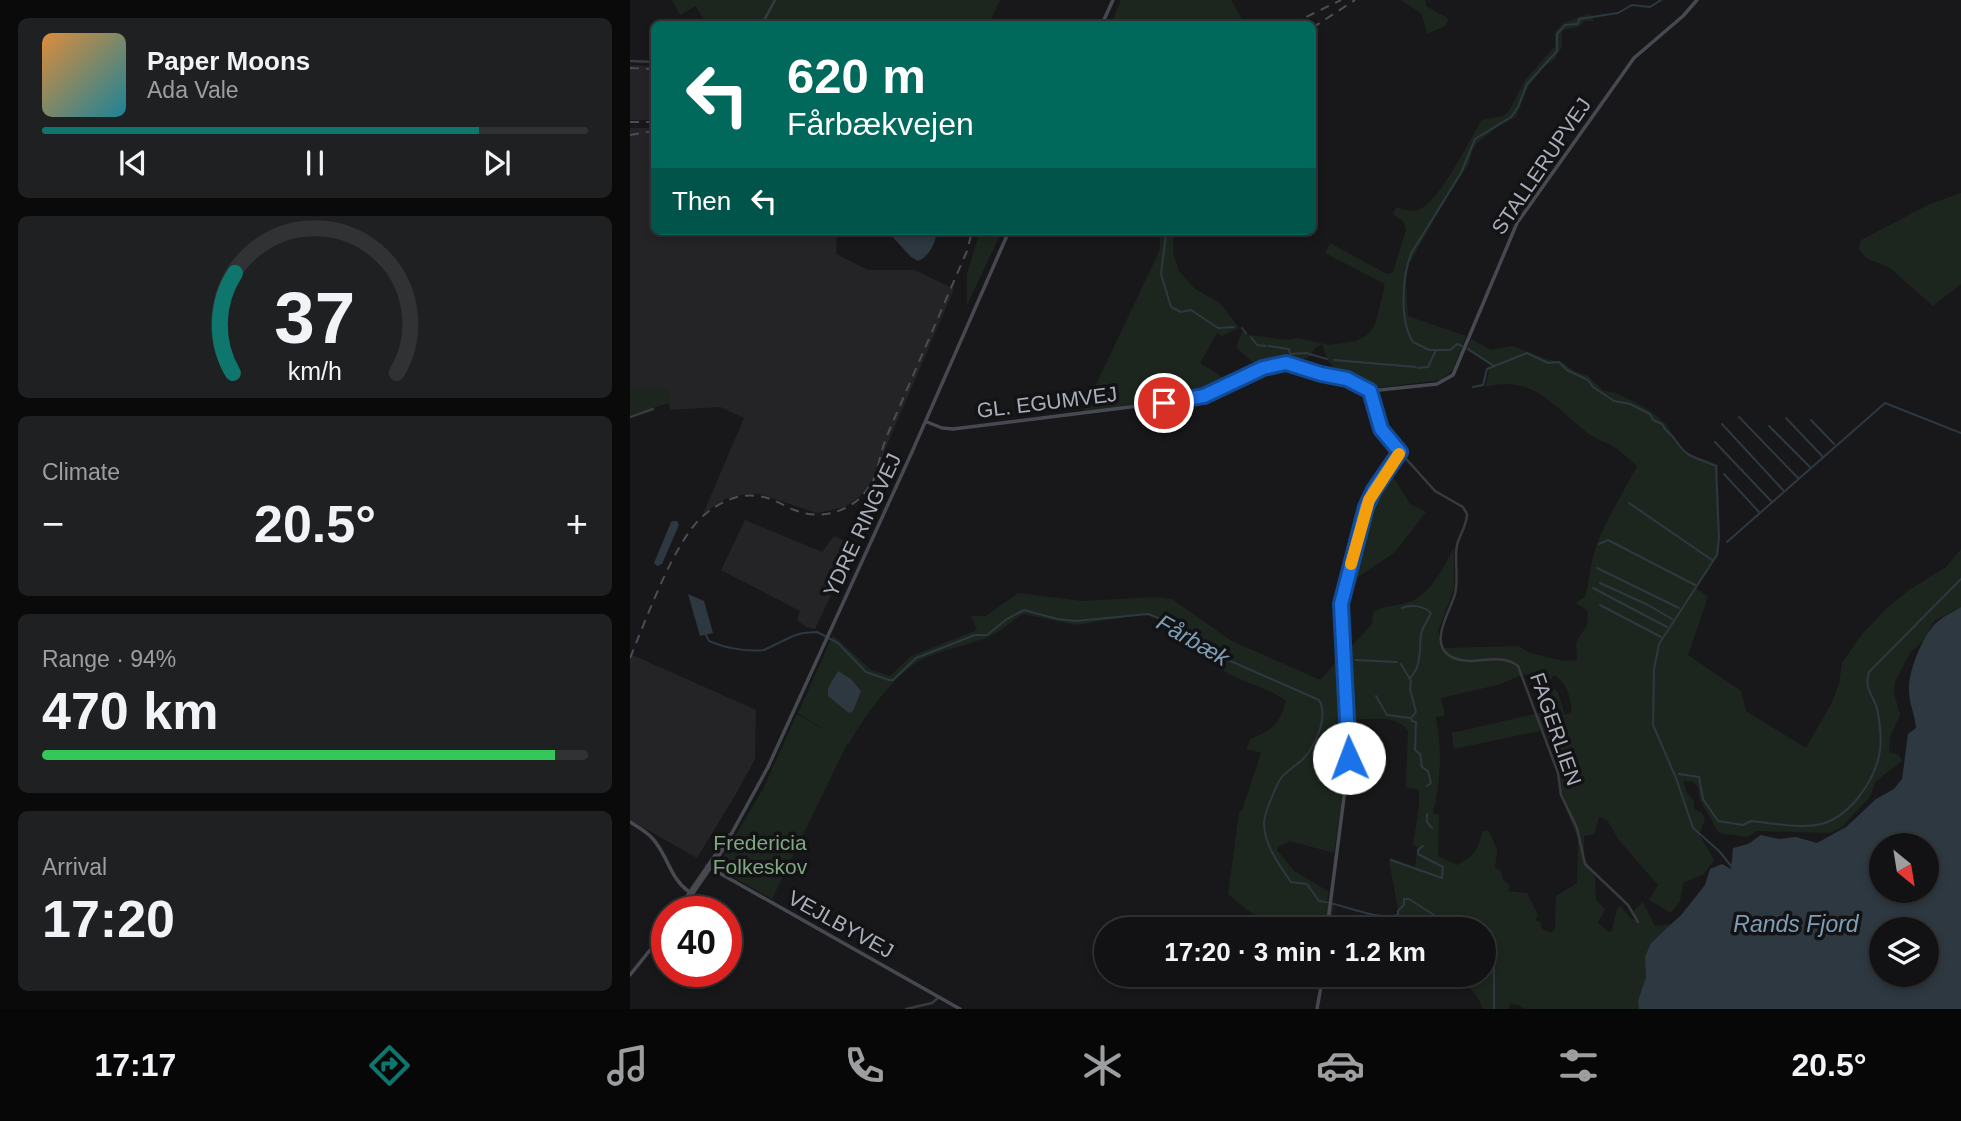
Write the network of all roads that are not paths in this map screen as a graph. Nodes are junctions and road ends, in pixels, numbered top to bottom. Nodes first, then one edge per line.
1 (775, 0) edge
2 (1113, 0) edge
3 (1698, 0) edge
4 (764, 21) edge
5 (1103, 21) edge
6 (630, 61) edge
7 (651, 62) edge
8 (1007, 235) edge
9 (1370, 391) junction
10 (653, 409) dead end
11 (630, 417) edge
12 (926, 421) junction
13 (1400, 452) junction
14 (630, 822) edge
15 (709, 868) junction
16 (691, 893) junction
17 (689, 896) edge
18 (1328, 917) edge
19 (1638, 922) dead end
20 (651, 948) edge
21 (630, 975) edge
22 (1321, 987) edge
23 (939, 997) junction
24 (906, 1009) edge
25 (960, 1009) edge
26 (1317, 1009) edge

1 - 4 street
2 - 5 street
3 - 9 street, STALLERUPVEJ
6 - 7 street
8 - 12 street, YDRE RINGVEJ
9 - 12 street, GL. EGUMVEJ
9 - 13 street
10 - 11 street
12 - 15 street, YDRE RINGVEJ
13 - 18 street
13 - 19 street, FAGERLIEN
14 - 16 street
15 - 16 street, YDRE RINGVEJ
15 - 23 street, VEJLBYVEJ
16 - 17 street, YDRE RINGVEJ
20 - 21 street
22 - 26 street
23 - 24 street
23 - 25 street, VEJLBYVEJ

